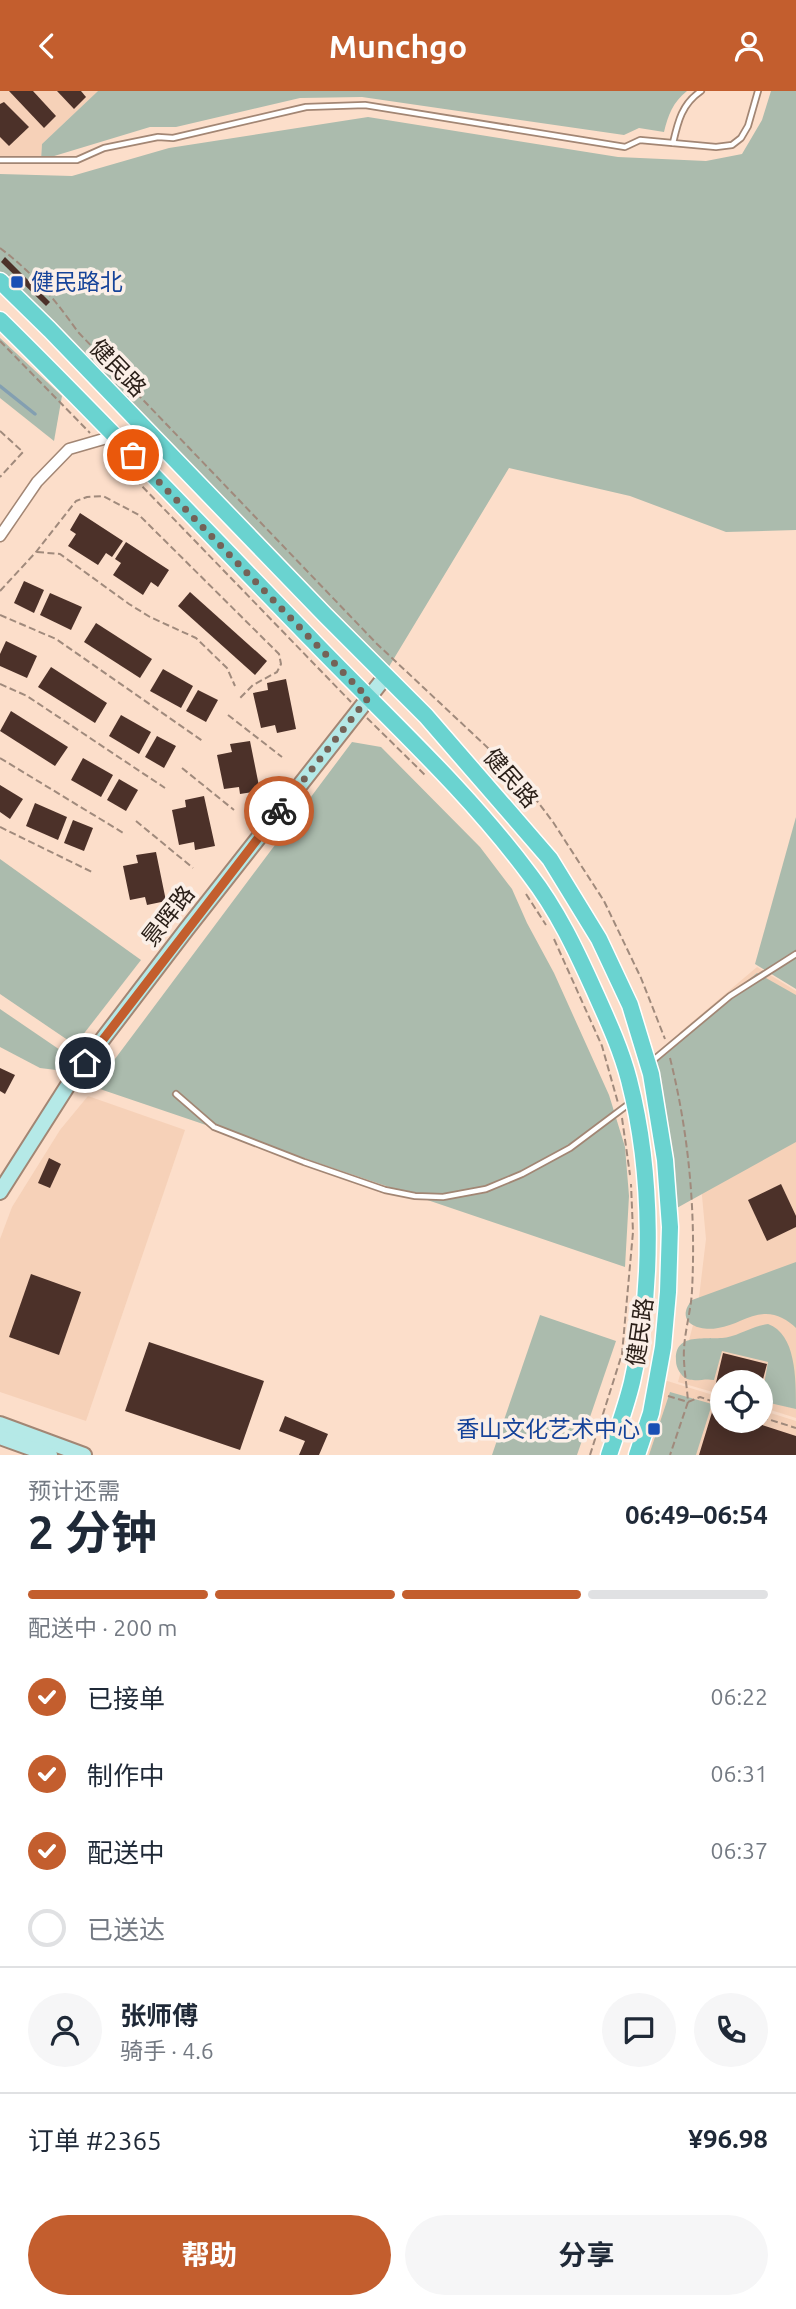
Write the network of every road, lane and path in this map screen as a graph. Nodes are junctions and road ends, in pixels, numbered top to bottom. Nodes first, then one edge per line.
1 (701, 91) edge
2 (758, 91) edge
3 (673, 143) junction
4 (0, 160) edge
5 (0, 281) edge
6 (0, 320) edge
7 (0, 341) edge
8 (0, 431) edge
9 (114, 436) junction
10 (98, 441) junction
11 (0, 477) edge
12 (0, 537) edge
13 (36, 552) junction
14 (0, 591) edge
15 (0, 615) edge
16 (385, 677) junction
17 (0, 684) edge
18 (235, 686) dead end
19 (238, 699) dead end
20 (363, 704) junction
21 (228, 715) dead end
22 (204, 742) dead end
23 (282, 757) dead end
24 (0, 758) edge
25 (182, 768) dead end
26 (429, 779) dead end
27 (165, 788) dead end
28 (234, 810) dead end
29 (136, 821) dead end
30 (0, 827) edge
31 (125, 834) dead end
32 (193, 868) dead end
33 (92, 872) dead end
34 (523, 888) dead end
35 (796, 954) edge
36 (648, 1065) junction
37 (176, 1094) dead end
38 (627, 1106) junction
39 (0, 1192) edge
40 (654, 1391) junction
41 (710, 1400) edge
42 (688, 1402) junction
43 (773, 1421) edge
44 (0, 1424) edge
45 (796, 1428) edge
46 (0, 1437) edge
47 (50, 1455) edge
48 (84, 1455) edge
49 (590, 1455) edge
50 (609, 1455) edge
51 (638, 1455) edge
52 (670, 1455) edge

1 - 3 lane
2 - 3 lane
3 - 4 lane
5 - 16 main road, 健民路
6 - 9 main road, 健民路
7 - 10 path
8 - 11 path
9 - 10 street
9 - 20 main road, 健民路
10 - 12 street
10 - 20 path
13 - 14 path
13 - 18 path
13 - 19 path
15 - 22 path
16 - 20 street, 景晖路
16 - 36 main road, 健民路
17 - 27 path
20 - 26 path
20 - 38 main road, 健民路
20 - 39 street, 景晖路
21 - 23 path
24 - 31 path
25 - 28 path
29 - 32 path
30 - 33 path
34 - 38 path
35 - 36 lane
36 - 40 main road, 健民路
37 - 38 lane
38 - 49 path
38 - 50 main road, 健民路
40 - 42 path
40 - 51 main road, 健民路
41 - 42 path
42 - 52 path
43 - 45 path
44 - 48 street
46 - 47 street

